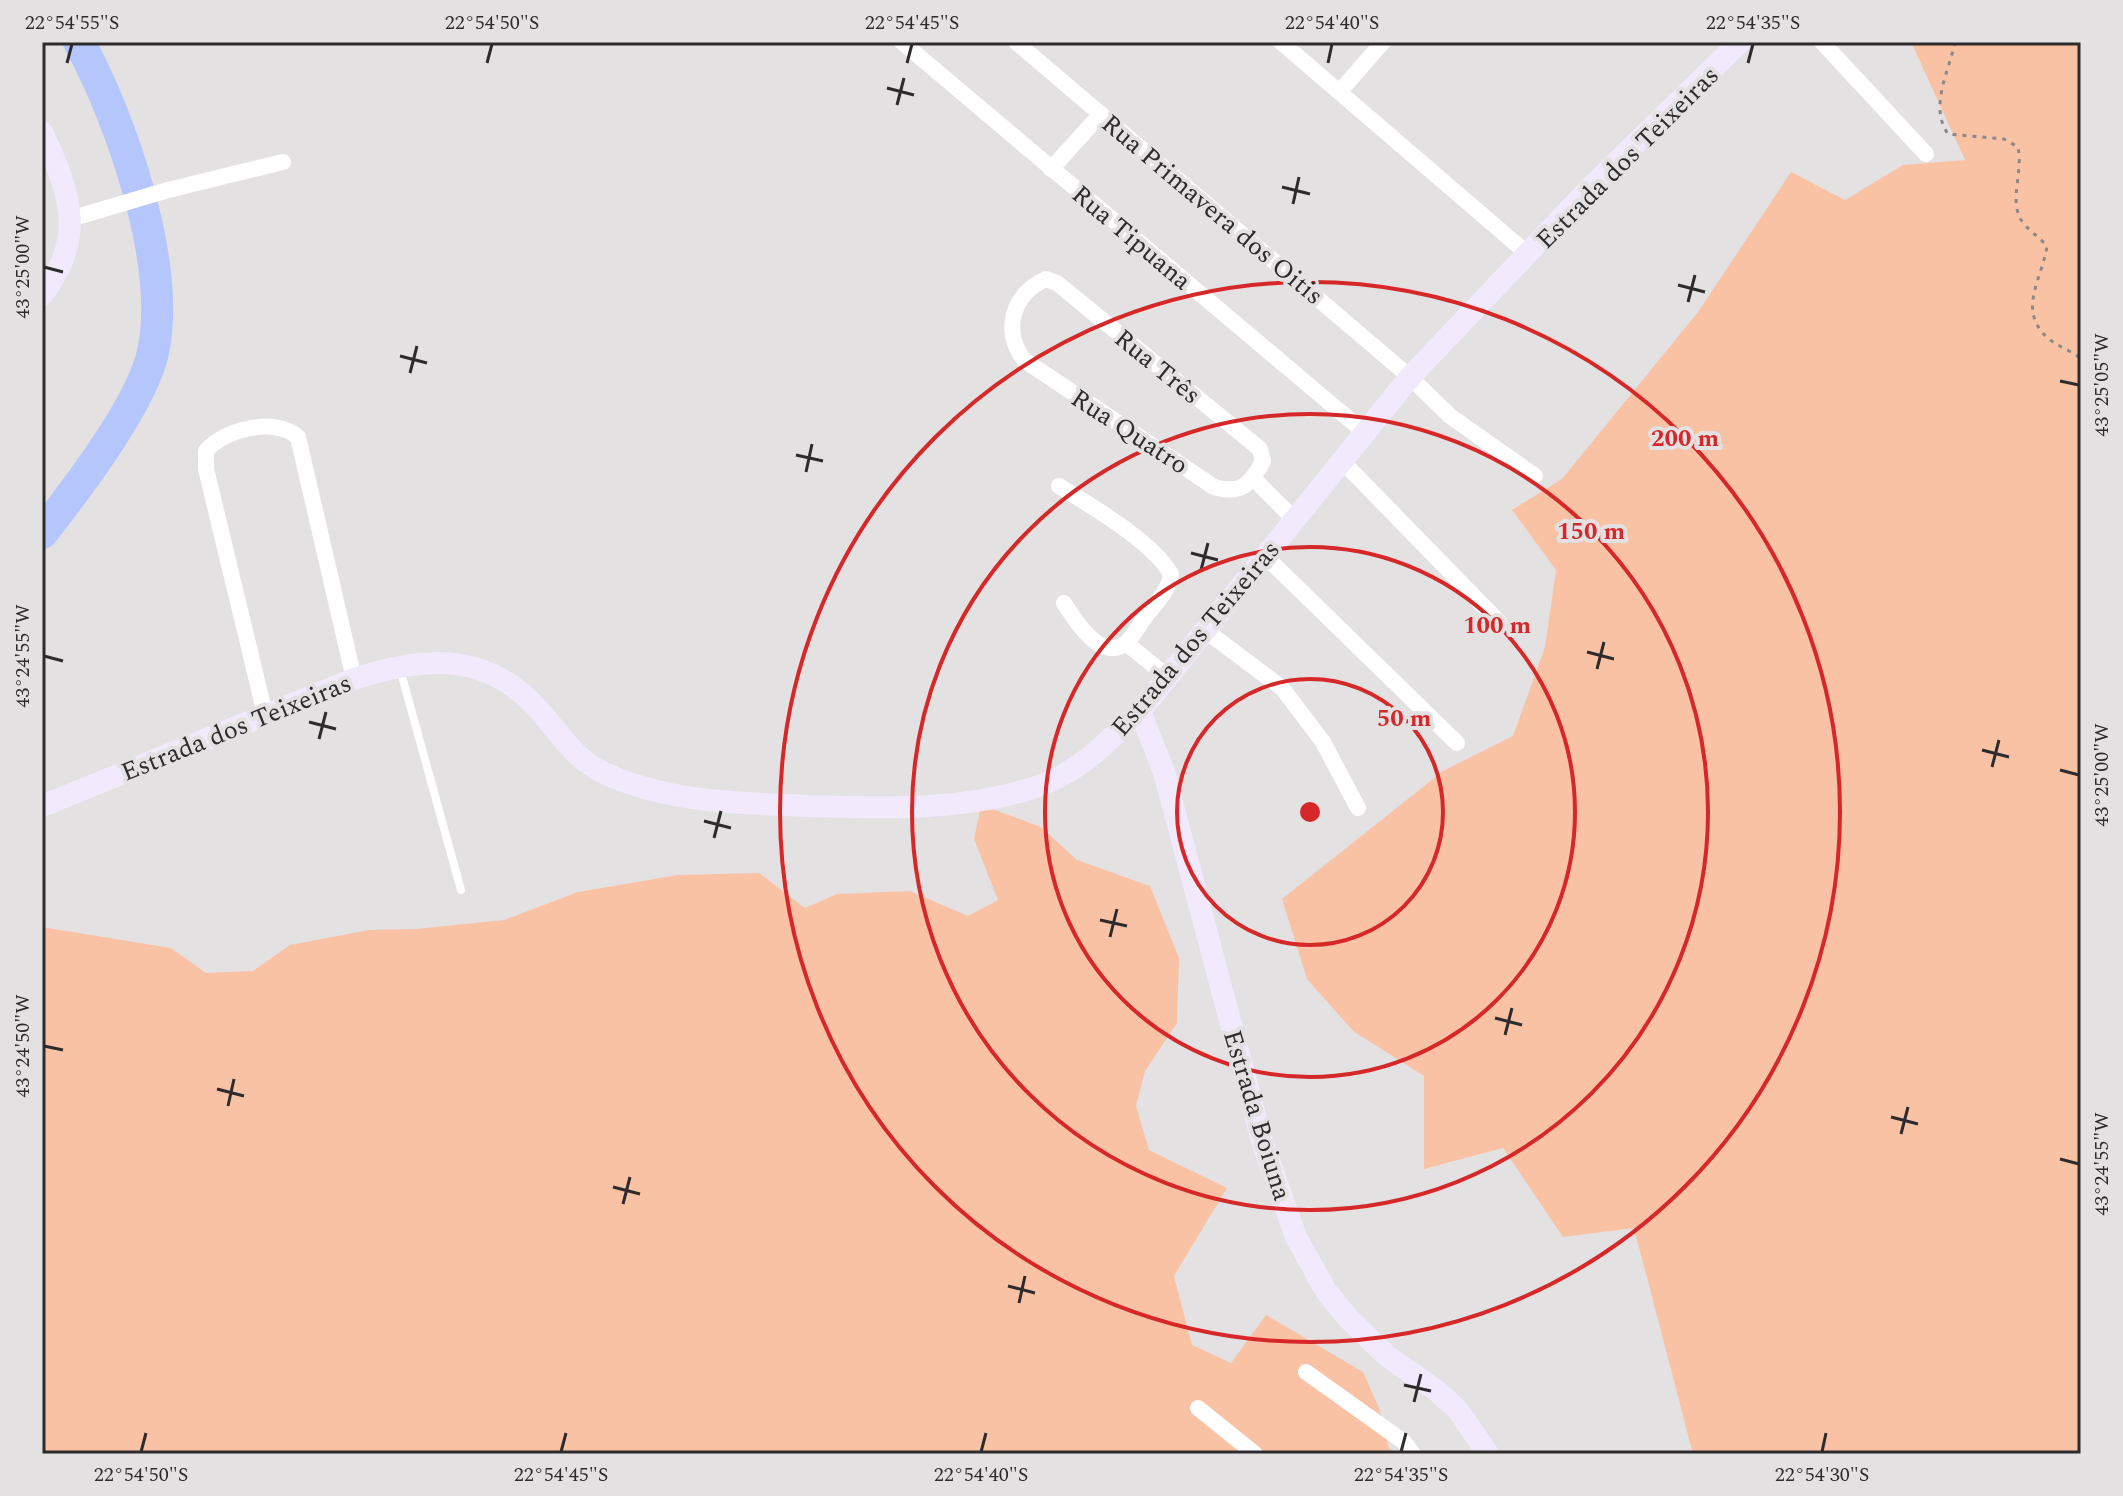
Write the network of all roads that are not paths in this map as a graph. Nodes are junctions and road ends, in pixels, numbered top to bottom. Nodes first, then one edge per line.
1 (902, 42) edge
2 (1016, 42) edge
3 (1281, 42) edge
4 (1383, 42) edge
5 (1740, 42) edge
6 (1822, 42) edge
7 (1341, 90) junction
8 (1101, 114) junction
9 (42, 132) edge
10 (1926, 154) dead end
11 (283, 162) dead end
12 (1051, 169) junction
13 (70, 219) junction
14 (1529, 255) junction
15 (42, 295) edge
16 (1024, 360) joint
17 (1410, 377) junction
18 (1363, 431) junction
19 (1341, 460) junction
20 (1535, 476) dead end
21 (1247, 484) junction
22 (1059, 486) dead end
23 (1294, 519) junction
24 (1265, 556) junction
25 (1064, 603) dead end
26 (1499, 622) dead end
27 (1206, 631) junction
28 (1126, 643) junction
29 (399, 664) junction
30 (1168, 677) junction
31 (354, 679) junction
32 (1140, 711) junction
33 (265, 714) junction
34 (1457, 743) dead end
35 (42, 806) edge
36 (1358, 808) dead end
37 (461, 890) dead end
38 (1306, 1372) dead end
39 (1198, 1408) dead end
40 (1255, 1454) edge
41 (1413, 1454) edge
42 (1488, 1454) edge

1 - 12 street, Rua Tipuana
2 - 8 street, Rua Primavera dos Oitis
3 - 7 street
4 - 7 street
5 - 14 street, Estrada dos Teixeiras
6 - 10 street
7 - 14 street
8 - 12 street
8 - 17 street, Rua Primavera dos Oitis
9 - 13 street
11 - 13 street
12 - 18 street, Rua Tipuana
13 - 15 street
14 - 17 street, Estrada dos Teixeiras
16 - 21 street, Rua Quatro
16 - 21 street, Rua Três
17 - 18 street, Estrada dos Teixeiras
17 - 20 street, Rua Primavera dos Oitis
18 - 19 street, Estrada dos Teixeiras
19 - 23 street, Estrada dos Teixeiras
19 - 26 street
21 - 23 street
22 - 28 street
23 - 24 street, Estrada dos Teixeiras
24 - 27 street, Estrada dos Teixeiras
24 - 34 street
25 - 28 street
27 - 30 street, Estrada dos Teixeiras
27 - 36 street
28 - 30 street
29 - 31 street, Estrada dos Teixeiras
29 - 32 street, Estrada dos Teixeiras
29 - 37 lane
30 - 32 street, Estrada dos Teixeiras
31 - 33 street, Estrada dos Teixeiras
31 - 33 street
32 - 42 street, Estrada Boiuna
33 - 35 street, Estrada dos Teixeiras
38 - 41 street
39 - 40 street

